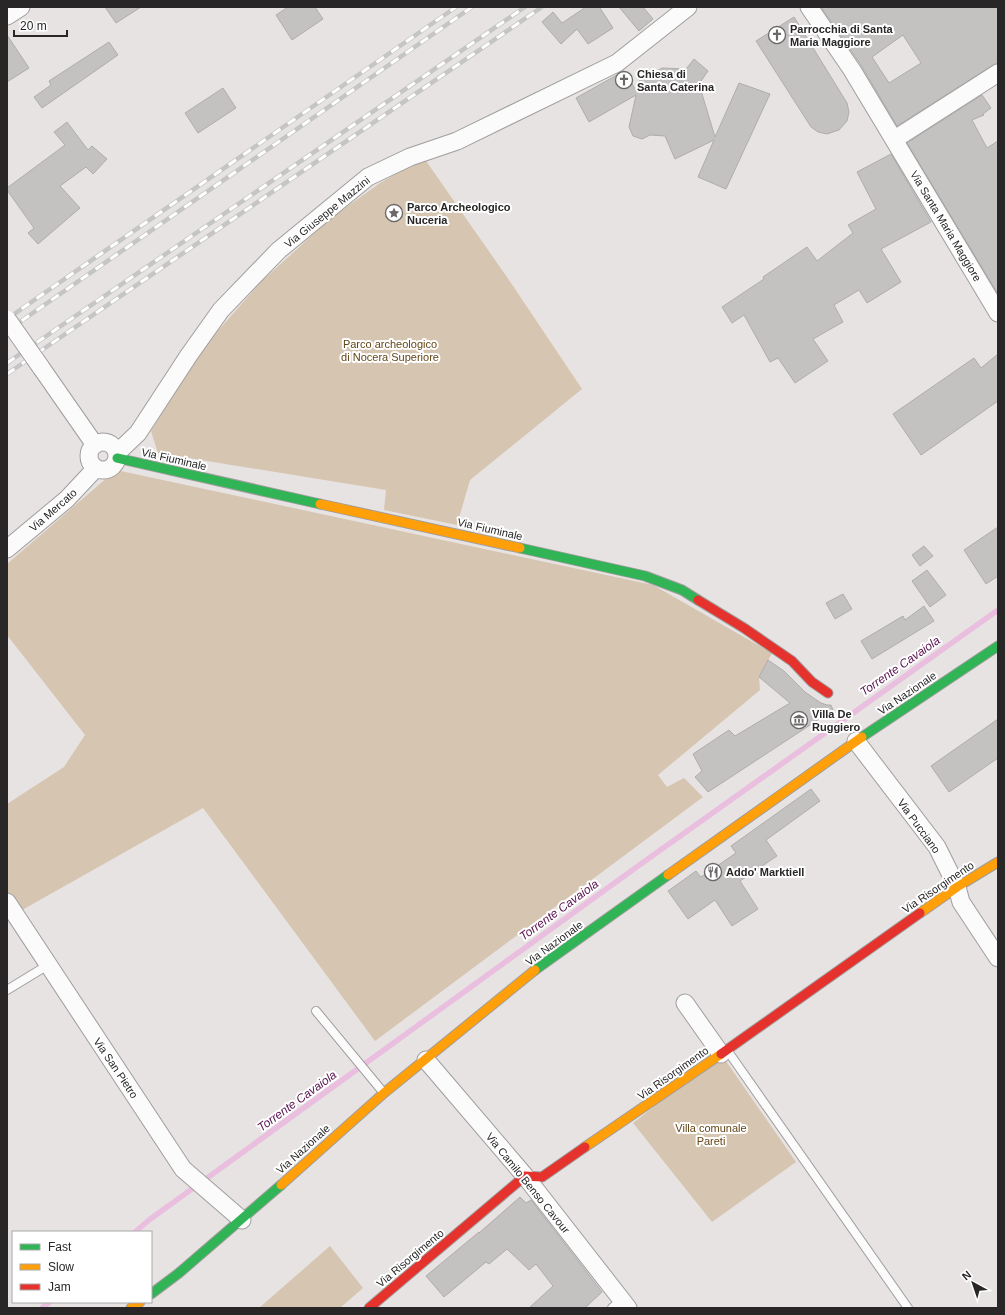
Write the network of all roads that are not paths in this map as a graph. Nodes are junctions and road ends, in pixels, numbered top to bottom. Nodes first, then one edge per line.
1 (21, 7) edge
2 (688, 7) edge
3 (809, 7) edge
4 (7, 16) edge
5 (998, 73) edge
6 (894, 139) junction
7 (998, 313) edge
8 (7, 319) edge
9 (95, 445) junction
10 (117, 455) junction
11 (96, 468) junction
12 (7, 549) edge
13 (998, 646) edge
14 (828, 693) dead end
15 (856, 742) junction
16 (998, 862) edge
17 (957, 887) junction
18 (7, 902) edge
19 (998, 958) edge
20 (48, 965) junction
21 (7, 990) edge
22 (685, 1003) dead end
23 (316, 1011) dead end
24 (724, 1052) junction
25 (426, 1060) junction
26 (384, 1093) junction
27 (525, 1176) junction
28 (242, 1220) junction
29 (152, 1293) edge
30 (621, 1305) edge
31 (369, 1308) edge
32 (908, 1308) edge

1 - 4 street
2 - 10 street, Via Giuseppe Mazzini
3 - 6 street, Via Santa Maria Maggiore
5 - 6 street
6 - 7 street, Via Santa Maria Maggiore
8 - 9 street, bridge
9 - 10 street
9 - 11 street
10 - 11 street
10 - 14 street, Via Fiuminale
11 - 12 street, Via Mercato
13 - 15 street, Via Nazionale
15 - 17 street, Via Pucciano
15 - 25 street, Via Nazionale
16 - 17 street, Via Risorgimento
17 - 19 street, Via Pucciano
17 - 24 street, Via Risorgimento
18 - 20 street, Via San Pietro
20 - 21 lane
20 - 28 street, Via San Pietro
22 - 24 street
23 - 26 lane
24 - 27 street, Via Risorgimento
24 - 32 lane
25 - 26 street, Via Nazionale
25 - 27 street, Via Camilo Benso Cavour
26 - 28 street, Via Nazionale
27 - 30 street, Via Camilo Benso Cavour
27 - 31 street, Via Risorgimento
28 - 29 street, Via Nazionale

